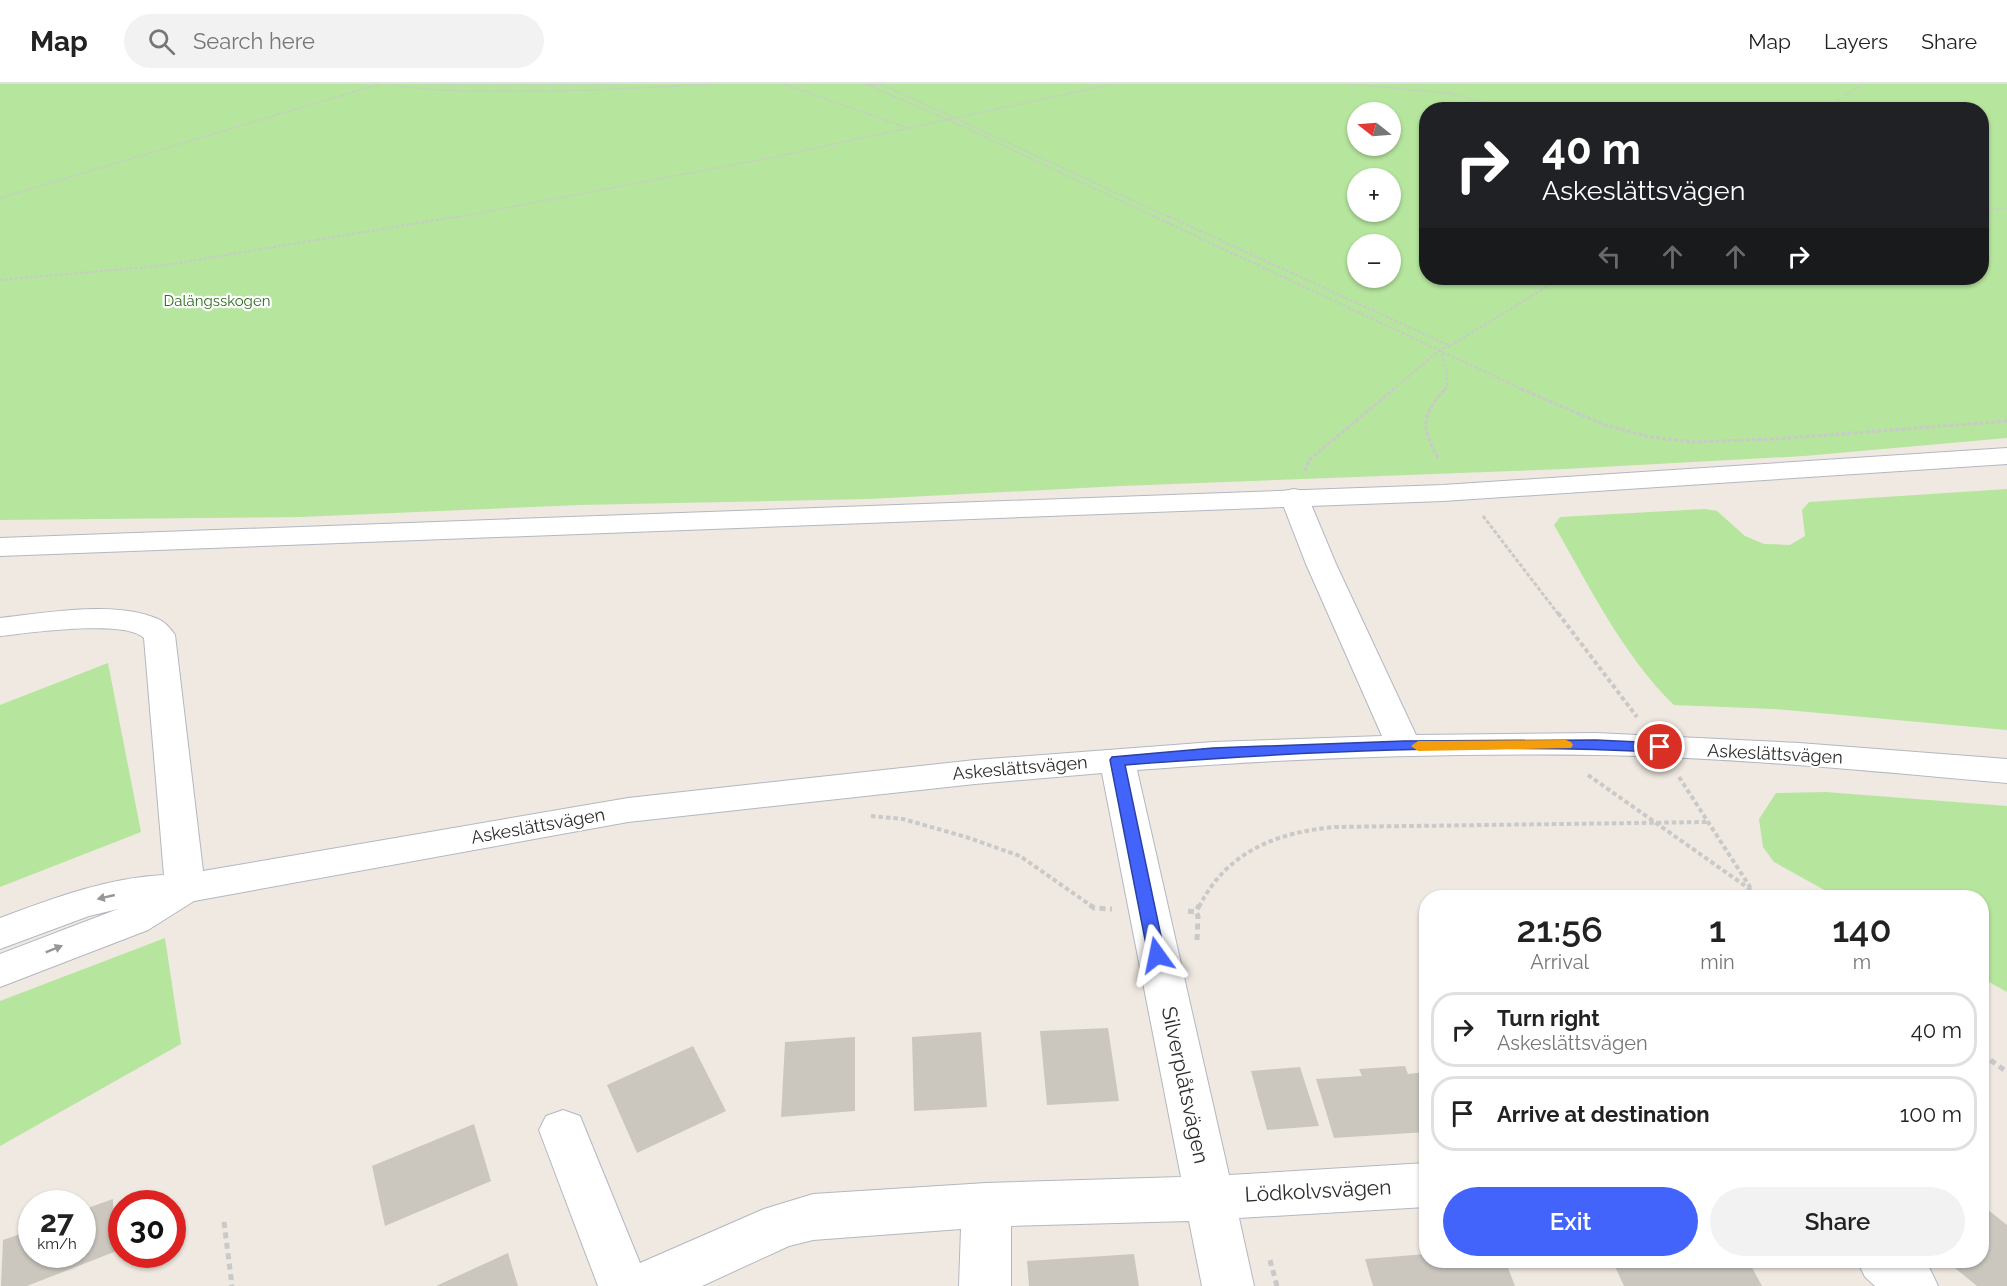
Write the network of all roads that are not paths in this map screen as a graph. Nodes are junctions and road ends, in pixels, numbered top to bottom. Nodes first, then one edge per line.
1 (2007, 456) edge
2 (1294, 497) junction
3 (0, 547) edge
4 (0, 627) edge
5 (1404, 746) junction
6 (1117, 760) junction
7 (2007, 771) edge
8 (185, 888) junction
9 (0, 934) edge
10 (0, 971) edge
11 (564, 1130) dead end
12 (1419, 1185) edge
13 (1232, 1196) junction
14 (986, 1205) junction
15 (1892, 1268) edge
16 (624, 1286) edge
17 (645, 1286) edge
18 (985, 1286) edge
19 (1228, 1286) edge
20 (1912, 1286) edge

1 - 2 street
2 - 3 street
2 - 5 street
4 - 8 street
5 - 6 street, Askeslättsvägen
5 - 7 street, Askeslättsvägen
6 - 8 street, Askeslättsvägen
6 - 13 street, Silverplåtsvägen
8 -> 9 street, Askeslättsvägen
10 -> 8 street, Askeslättsvägen
11 - 16 street
12 - 13 street, Lödkolvsvägen
13 - 14 street
13 - 19 street, Silverplåtsvägen
14 - 17 street
14 - 18 street
15 - 20 street

